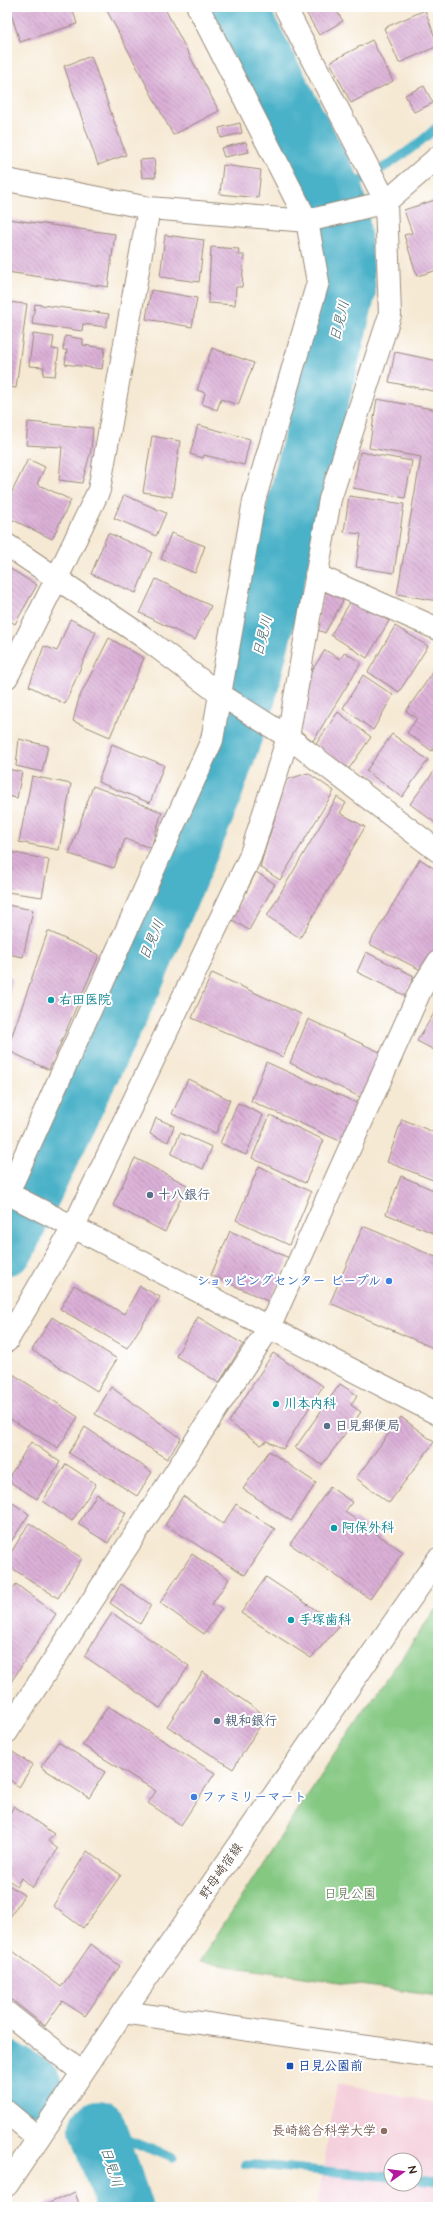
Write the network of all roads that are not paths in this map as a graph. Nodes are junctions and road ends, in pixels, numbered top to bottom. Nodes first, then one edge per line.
1 (198, 7) edge
2 (285, 7) edge
3 (438, 157) edge
4 (7, 180) edge
5 (384, 198) junction
6 (149, 208) junction
7 (307, 221) junction
8 (7, 544) edge
9 (316, 575) junction
10 (56, 580) junction
11 (438, 629) edge
12 (7, 677) edge
13 (221, 695) junction
14 (288, 737) junction
15 (438, 851) edge
16 (438, 962) edge
17 (7, 1194) edge
18 (74, 1226) junction
19 (269, 1328) junction
20 (7, 1341) edge
21 (438, 1414) edge
22 (438, 1559) edge
23 (7, 1732) edge
24 (123, 2012) junction
25 (7, 2013) edge
26 (438, 2057) edge
27 (82, 2072) junction
28 (7, 2112) edge
29 (38, 2138) junction
30 (7, 2186) edge

1 - 7 street
2 - 5 street
3 - 5 street
4 - 6 street
5 - 7 street
5 - 9 street
6 - 7 street
6 - 10 street
7 - 13 street
8 - 10 street
9 - 11 street
9 - 14 street
10 - 12 street
10 - 13 street
13 - 14 street
13 - 17 street
14 - 15 street
14 - 18 street
16 - 19 street
17 - 18 street
18 - 19 street
18 - 20 street
19 - 21 street
19 - 23 street
22 - 24 street, 野母崎宿線
24 - 26 street
24 - 27 street, 野母崎宿線
25 - 27 street
27 - 29 street, 野母崎宿線
28 - 29 street
29 - 30 street, 野母崎宿線

